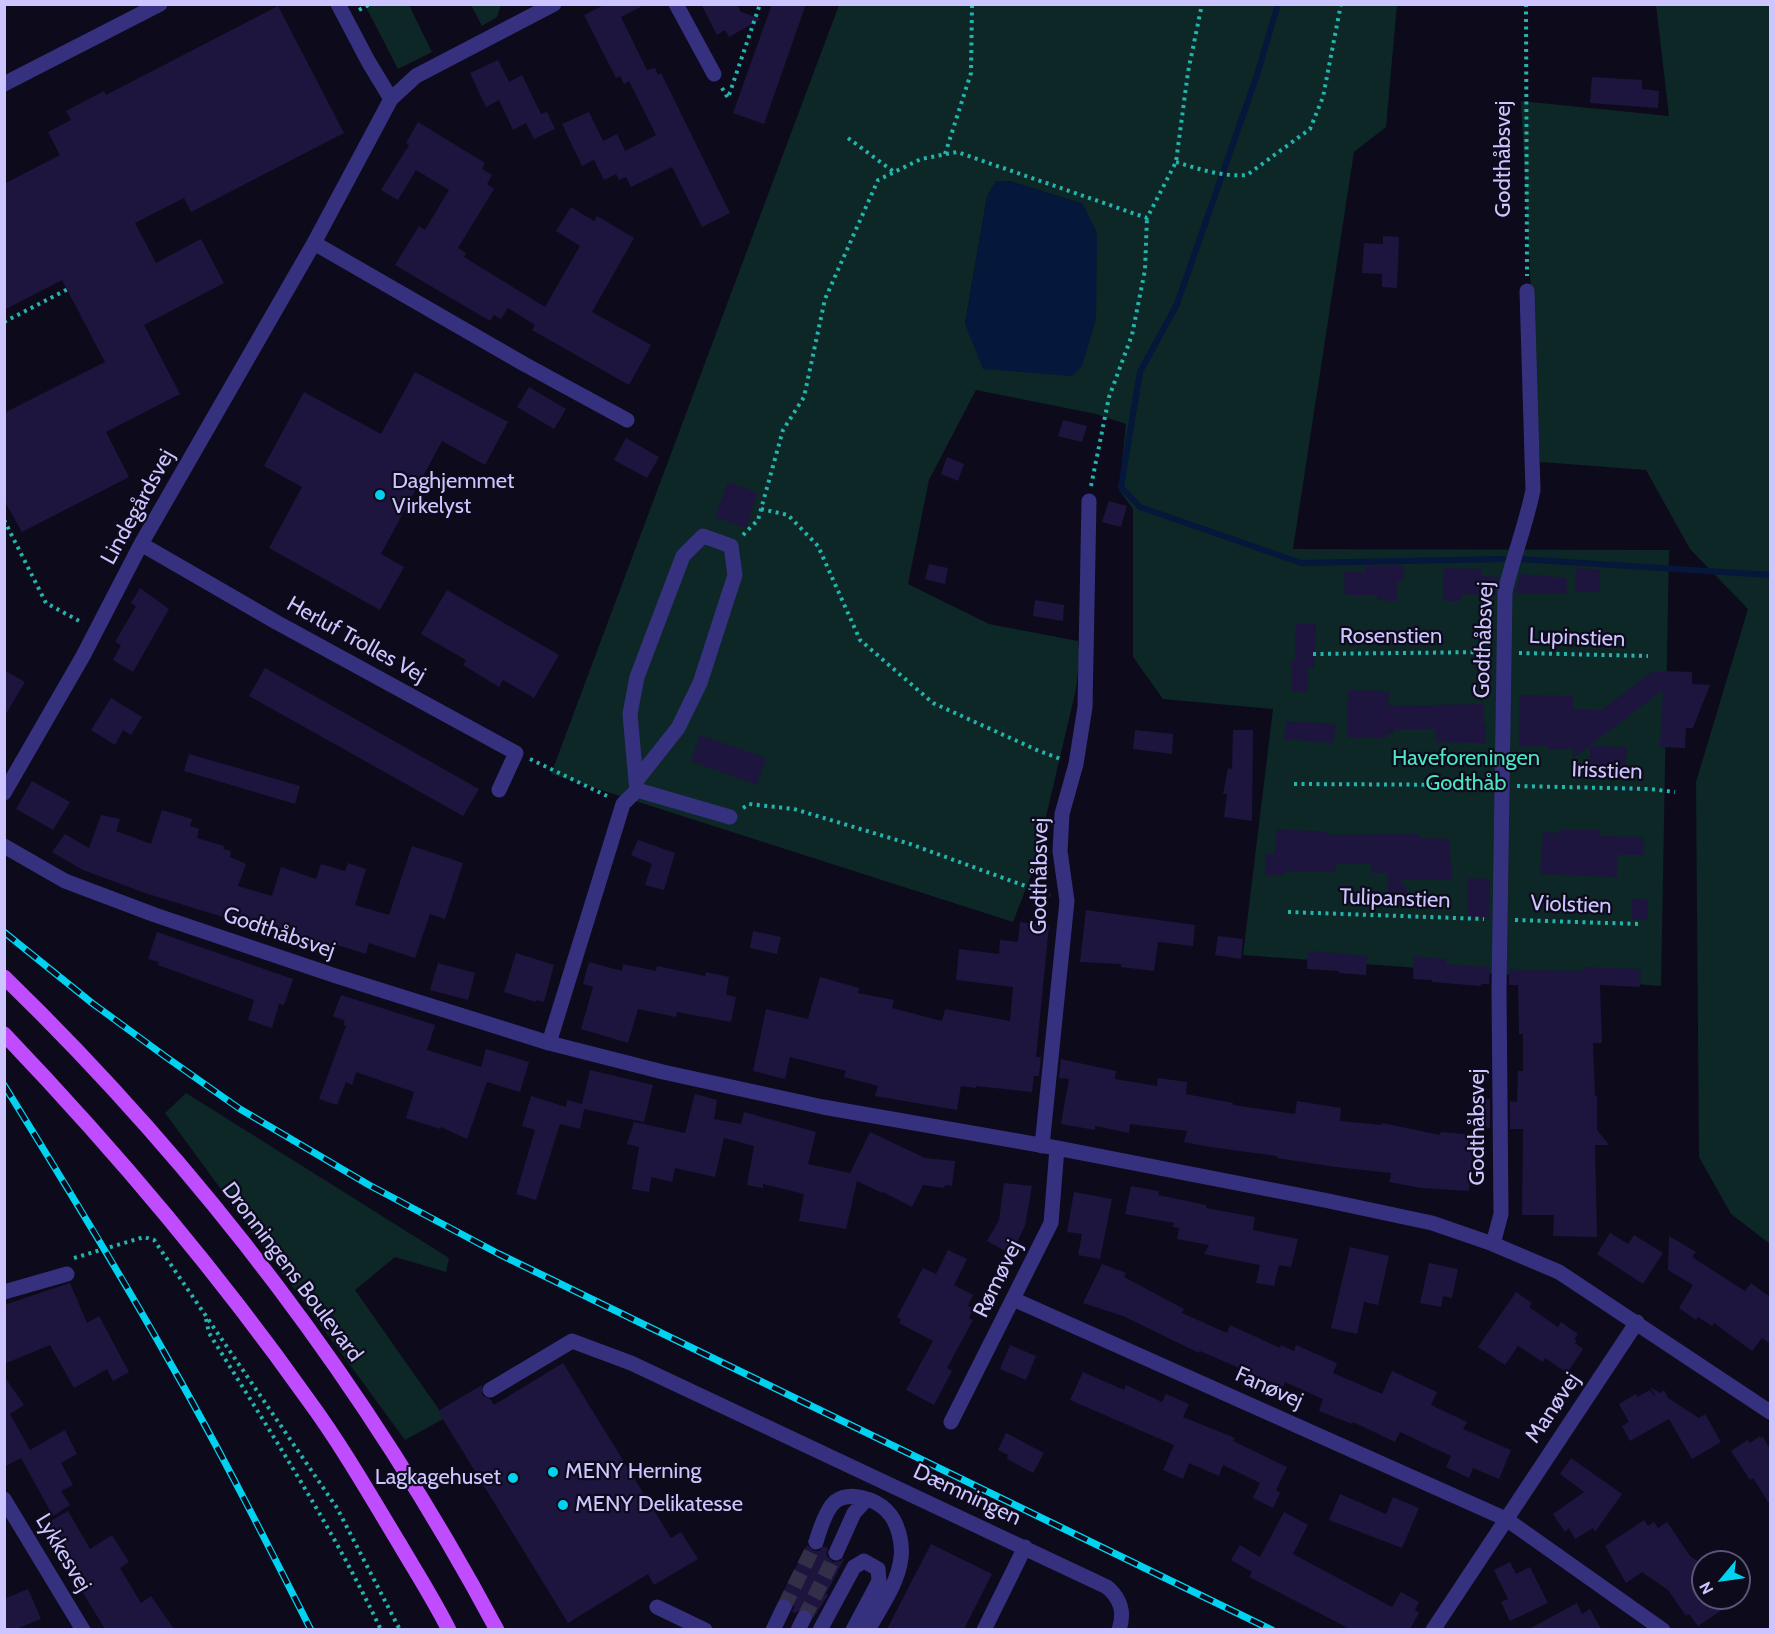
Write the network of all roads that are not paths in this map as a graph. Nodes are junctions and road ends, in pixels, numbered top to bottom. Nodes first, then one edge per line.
1 (160, 4) edge
2 (338, 4) edge
3 (554, 4) edge
4 (676, 4) edge
5 (533, 9) edge
6 (714, 74) road end
7 (4, 84) edge
8 (391, 99) junction
9 (314, 243) junction
10 (1527, 291) road end
11 (627, 420) dead end
12 (1089, 501) road end
13 (141, 544) junction
14 (637, 785) junction
15 (499, 790) dead end
16 (4, 794) edge
17 (730, 817) road end
18 (4, 846) edge
19 (4, 977) edge
20 (4, 1034) edge
21 (549, 1043) junction
22 (1049, 1147) junction
23 (1493, 1244) junction
24 (67, 1274) dead end
25 (4, 1292) edge
26 (1013, 1299) junction
27 (1637, 1322) junction
28 (490, 1390) dead end
29 (1770, 1412) edge
30 (951, 1422) dead end
31 (4, 1499) edge
32 (867, 1500) junction
33 (1506, 1519) junction
34 (816, 1542) tunnel mouth
35 (1025, 1547) junction
36 (836, 1553) tunnel mouth
37 (657, 1607) dead end
38 (784, 1607) tunnel mouth
39 (83, 1629) edge
40 (449, 1629) edge
41 (497, 1629) edge
42 (705, 1629) edge
43 (773, 1629) edge
44 (820, 1629) edge
45 (853, 1629) edge
46 (868, 1629) edge
47 (984, 1629) edge
48 (1119, 1629) edge
49 (1433, 1629) edge
50 (1663, 1629) edge

1 - 7 street
2 - 8 street
3 - 5 street, Lindegårdsvej
4 - 6 street
5 - 8 street, Lindegårdsvej
8 - 9 street, Lindegårdsvej
9 - 11 street
9 - 13 street, Lindegårdsvej
10 - 23 street, Godthåbsvej
12 - 22 street, Godthåbsvej
13 - 15 street, Herluf Trolles Vej
13 - 16 street, Lindegårdsvej
14 - 14 street
14 - 17 street
14 - 21 street
18 - 21 street, Godthåbsvej
19 - 41 main road, Dronningens Boulevard
20 - 40 main road
21 - 22 street, Godthåbsvej
22 - 23 street, Godthåbsvej
22 - 26 street, Rømøvej
23 - 27 street, Godthåbsvej
24 - 25 street
26 - 30 street, Rømøvej
26 - 33 street, Fanøvej
27 - 29 street, Godthåbsvej
27 - 33 street, Manøvej
28 - 35 street, Dæmningen
31 - 39 street, Lykkesvej
32 - 34 street
32 - 36 street
32 - 46 street
33 - 49 street, Manøvej
33 - 50 street
35 - 47 street
35 - 48 street, Dæmningen
37 - 42 street
38 - 43 street
44 - 45 street

